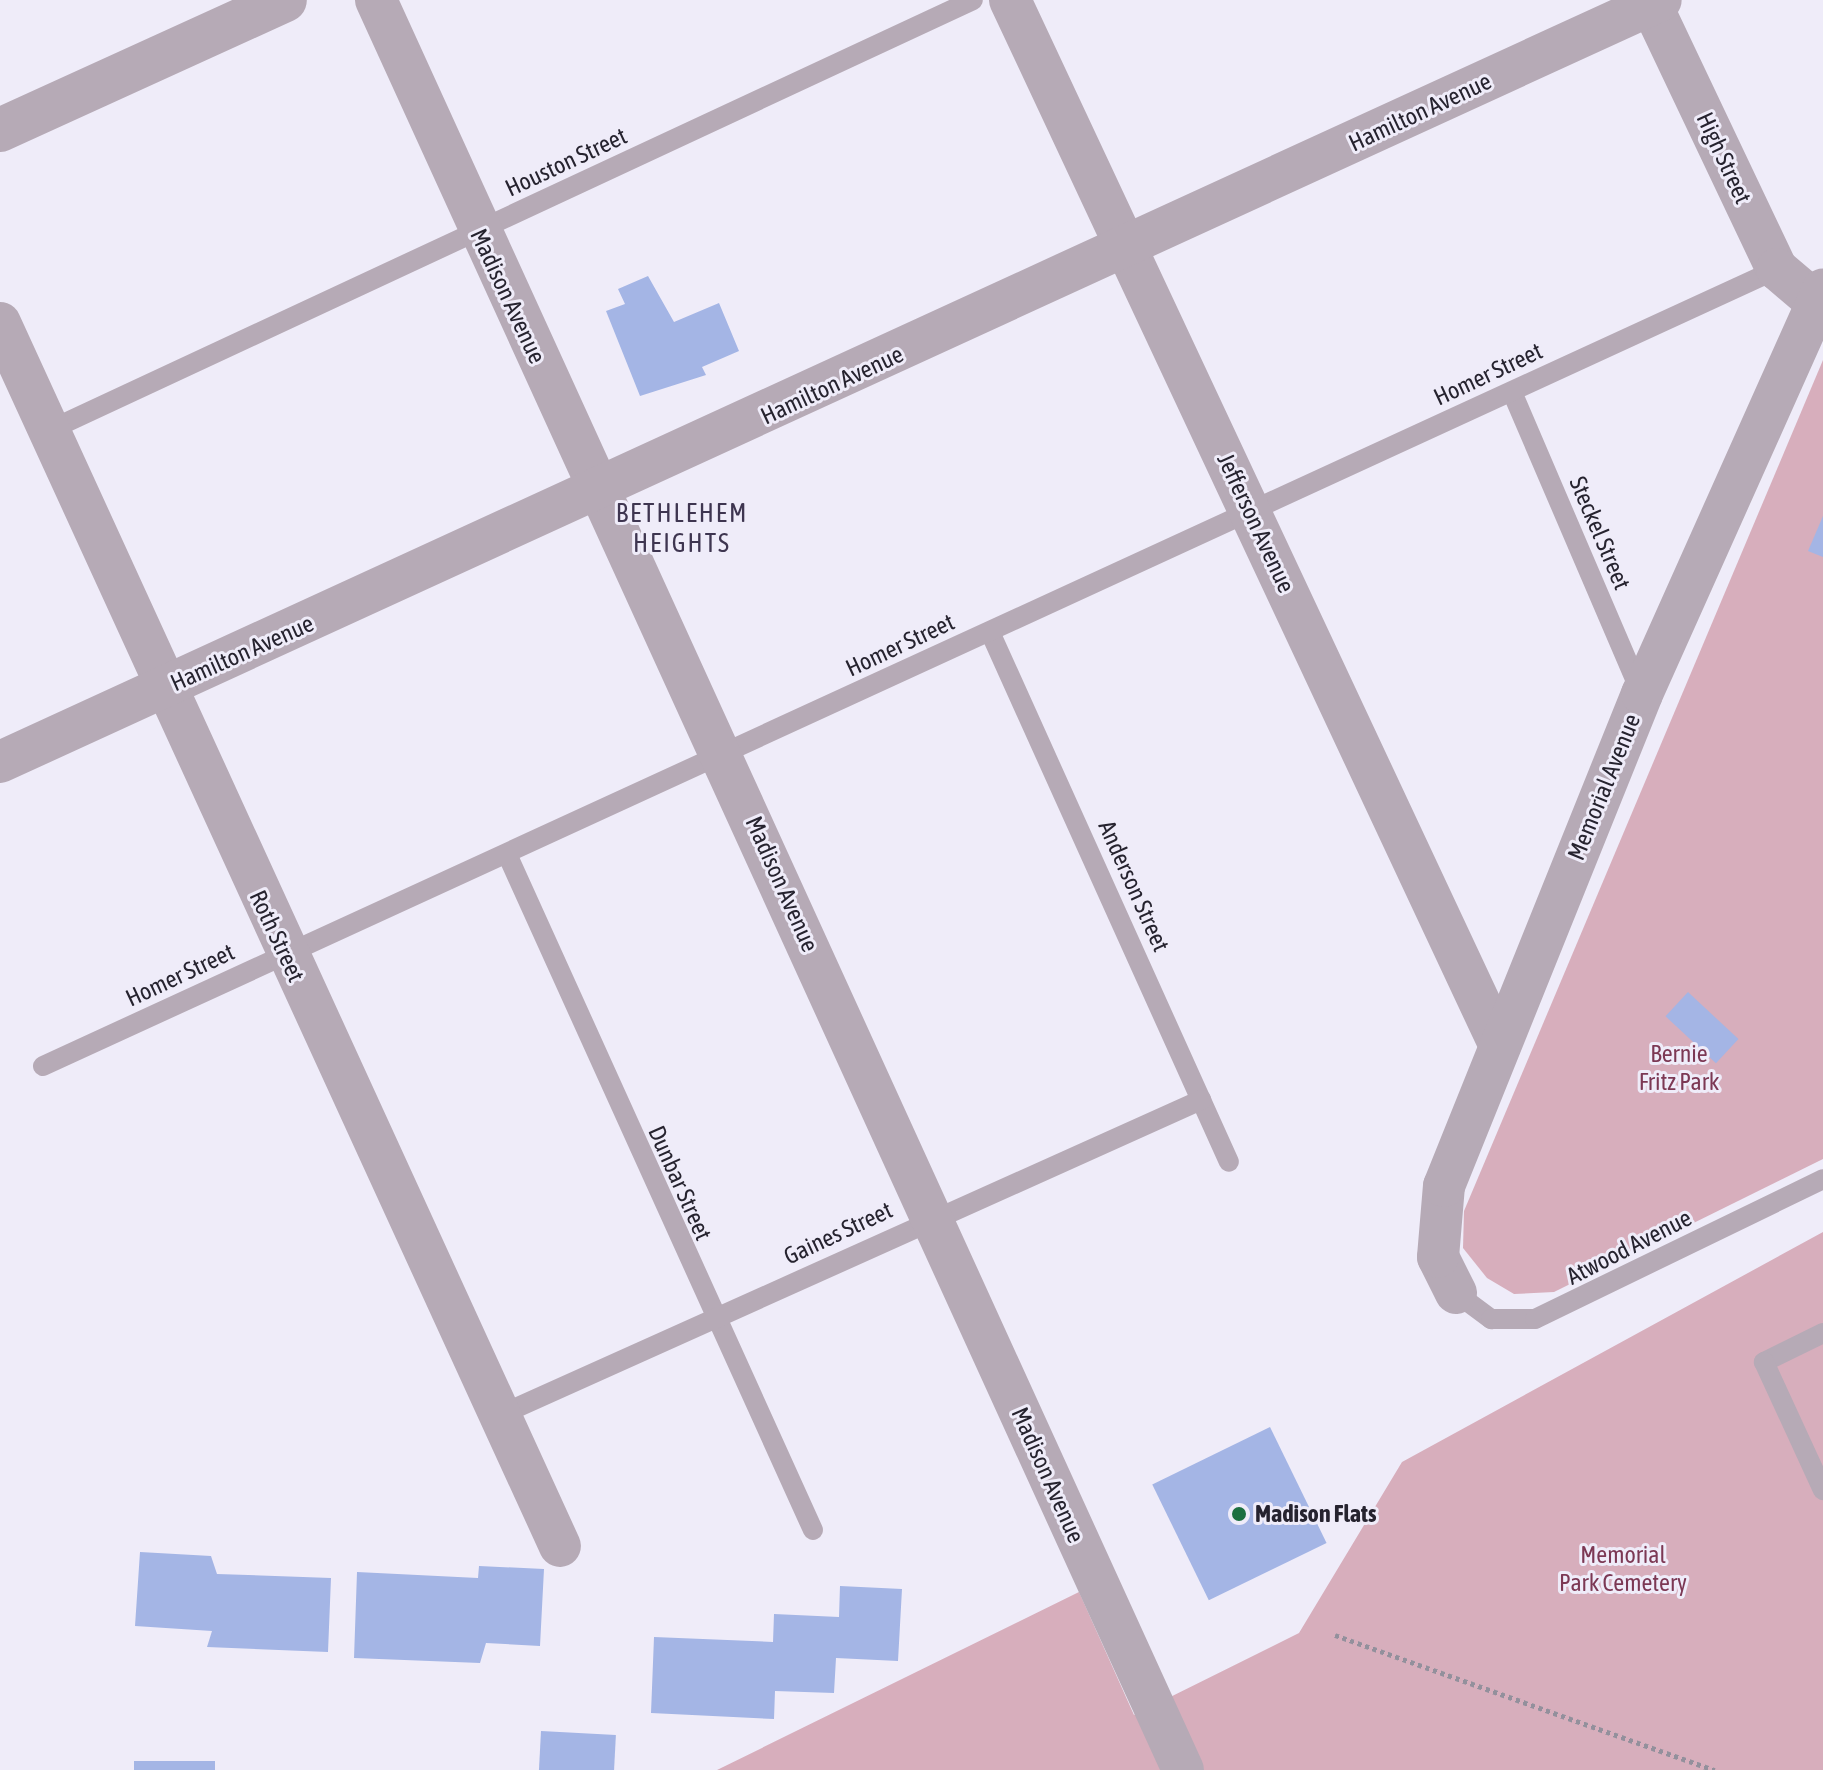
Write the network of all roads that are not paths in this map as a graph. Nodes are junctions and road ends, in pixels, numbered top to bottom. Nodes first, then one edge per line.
1 (285, 0) edge
2 (376, 0) edge
3 (973, 0) edge
4 (1010, 0) edge
5 (1654, 2) edge
6 (0, 130) edge
7 (478, 232) junction
8 (1126, 249) junction
9 (1777, 269) junction
10 (1820, 297) edge
11 (0, 323) edge
12 (1512, 392) junction
13 (50, 430) junction
14 (600, 493) junction
15 (1252, 513) junction
16 (990, 632) junction
17 (165, 688) junction
18 (1642, 694) junction
19 (723, 754) junction
20 (0, 762) edge
21 (507, 854) junction
22 (286, 955) junction
23 (1500, 1046) junction
24 (43, 1066) dead end
25 (1201, 1100) junction
26 (1229, 1162) dead end
27 (1823, 1179) edge
28 (933, 1218) junction
29 (1456, 1293) joint
30 (711, 1320) junction
31 (1823, 1333) edge
32 (498, 1416) junction
33 (1823, 1490) edge
34 (813, 1530) dead end
35 (560, 1546) dead end
36 (1183, 1770) edge

1 - 6 street
2 - 7 street, Madison Avenue
3 - 7 lane, Houston Street
4 - 8 street, Jefferson Avenue
5 - 8 street, Hamilton Avenue
5 - 9 street, High Street
7 - 13 lane, Houston Street
7 - 14 street, Madison Avenue
8 - 14 street, Hamilton Avenue
8 - 15 street, Jefferson Avenue
9 - 10 street, High Street
9 - 12 lane, Homer Street
10 - 18 street, Memorial Avenue
11 - 13 street, Roth Street
12 - 15 lane, Homer Street
12 - 18 lane, Steckel Street
13 - 17 street, Roth Street
14 - 17 street, Hamilton Avenue
14 - 19 street, Madison Avenue
15 - 16 lane, Homer Street
15 - 23 street, Jefferson Avenue
16 - 19 lane, Homer Street
16 - 25 lane, Anderson Street
17 - 20 street, Hamilton Avenue
17 - 22 street, Roth Street
18 - 23 street, Memorial Avenue
19 - 21 lane, Homer Street
19 - 28 street, Madison Avenue
21 - 22 lane, Homer Street
21 - 30 lane, Dunbar Street
22 - 24 lane, Homer Street
22 - 32 street, Roth Street
23 - 29 street, Memorial Avenue
25 - 26 lane, Anderson Street
25 - 28 lane, Gaines Street
27 - 29 lane, Atwood Avenue
28 - 30 lane, Gaines Street
28 - 36 street, Madison Avenue
30 - 32 lane, Gaines Street
30 - 34 lane, Dunbar Street
31 - 33 lane
32 - 35 street, Roth Street

